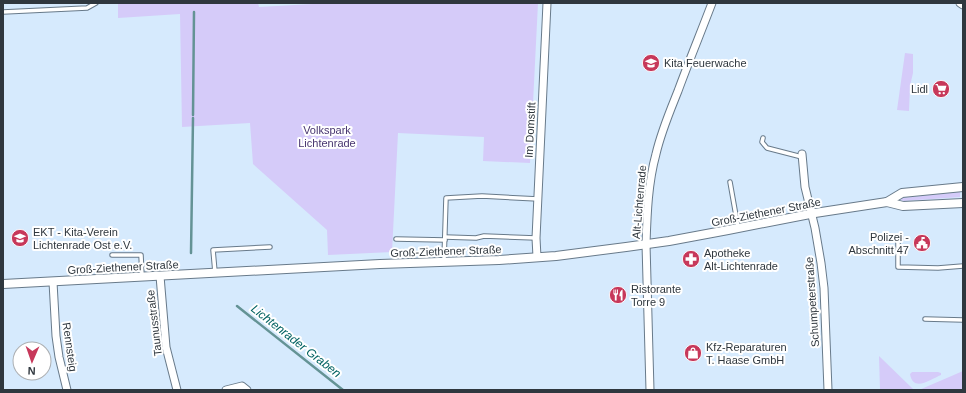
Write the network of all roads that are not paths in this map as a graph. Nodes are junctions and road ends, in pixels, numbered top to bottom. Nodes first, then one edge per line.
1 (96, 3) edge
2 (547, 3) edge
3 (712, 3) edge
4 (960, 3) edge
5 (963, 6) edge
6 (3, 12) edge
7 (763, 138) dead end
8 (802, 156) joint
9 (730, 182) dead end
10 (963, 187) edge
11 (538, 199) junction
12 (887, 202) junction
13 (963, 202) edge
14 (811, 213) junction
15 (738, 228) junction
16 (536, 238) junction
17 (396, 239) dead end
18 (445, 239) junction
19 (898, 242) dead end
20 (646, 244) junction
21 (270, 248) dead end
22 (112, 255) dead end
23 (537, 257) junction
24 (444, 262) junction
25 (963, 266) edge
26 (215, 273) junction
27 (160, 276) junction
28 (142, 277) junction
29 (53, 282) junction
30 (3, 284) edge
31 (925, 319) dead end
32 (963, 320) edge
33 (66, 390) edge
34 (177, 390) edge
35 (226, 390) edge
36 (247, 390) edge
37 (650, 390) edge
38 (828, 390) edge

1 - 6 lane
2 - 11 street, Im Domstift
3 - 20 street, Alt-Lichtenrade
4 - 5 street
7 - 8 lane
8 - 14 street, Schumpeterstraße
9 - 15 lane
10 - 12 street, Groß-Ziethener Straße
11 - 16 street, Im Domstift
11 - 18 lane
12 - 13 street, Groß-Ziethener Straße
12 - 14 street, Groß-Ziethener Straße
14 - 15 street, Groß-Ziethener Straße
14 - 38 street, Schumpeterstraße
15 - 20 street, Groß-Ziethener Straße
16 - 18 lane
16 - 23 street, Im Domstift
17 - 18 lane
18 - 24 lane
19 - 25 lane
20 - 23 street, Groß-Ziethener Straße
20 - 37 street, Alt-Lichtenrade
21 - 26 lane
22 - 28 lane
23 - 24 street, Groß-Ziethener Straße
24 - 26 street, Groß-Ziethener Straße
26 - 27 street, Groß-Ziethener Straße
27 - 28 street, Groß-Ziethener Straße
27 - 34 street, Taunusstraße
28 - 29 street, Groß-Ziethener Straße
29 - 30 street, Groß-Ziethener Straße
29 - 33 street, Rennsteig
31 - 32 lane
35 - 36 street

